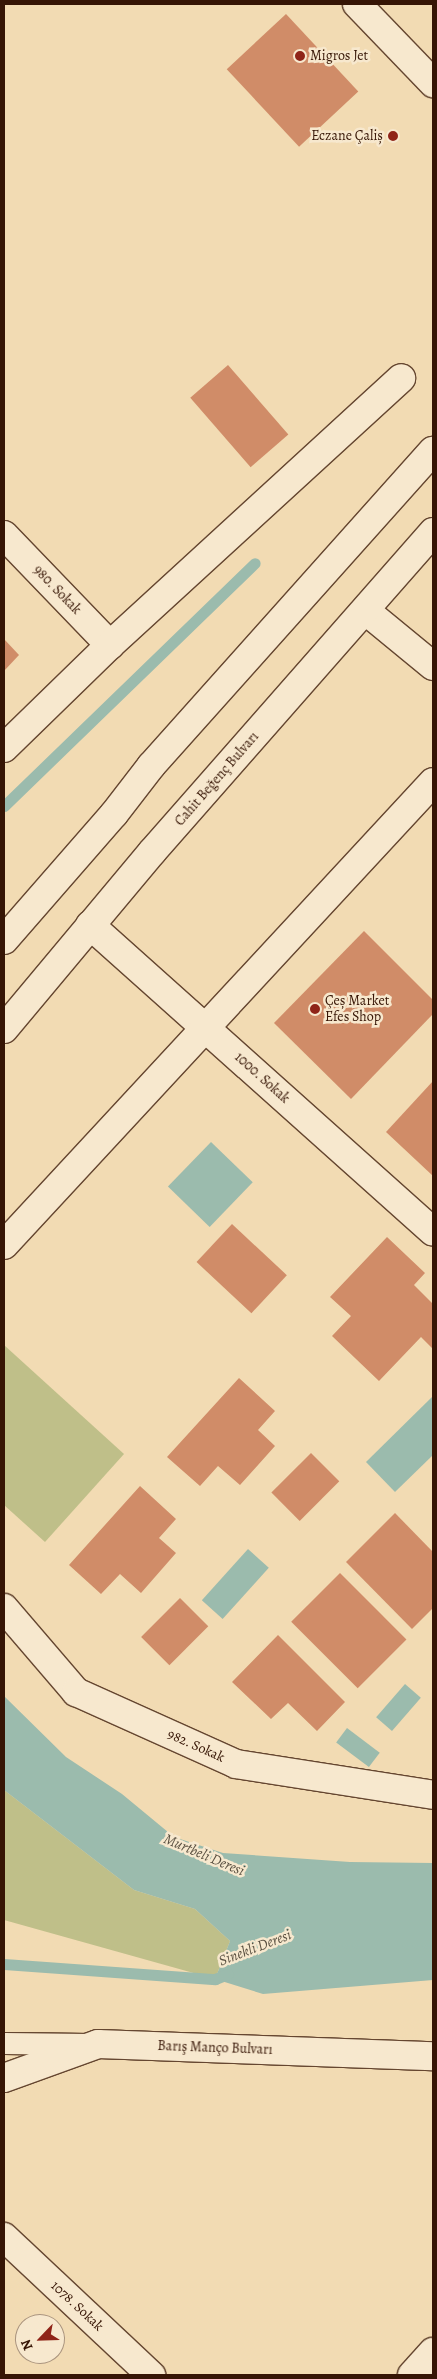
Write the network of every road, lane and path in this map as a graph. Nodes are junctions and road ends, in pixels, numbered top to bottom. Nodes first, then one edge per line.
1 (356, 4) edge
2 (433, 83) edge
3 (401, 378) dead end
4 (433, 451) edge
5 (433, 532) edge
6 (4, 535) edge
7 (366, 611) junction
8 (110, 645) junction
9 (433, 666) edge
10 (4, 748) edge
11 (433, 782) edge
12 (90, 925) junction
13 (4, 940) edge
14 (204, 1025) junction
15 (4, 1029) edge
16 (433, 1232) edge
17 (4, 1245) edge
18 (4, 1608) edge
19 (433, 1795) edge
20 (4, 2043) edge
21 (98, 2044) junction
22 (433, 2056) edge
23 (4, 2078) edge
24 (4, 2238) edge
25 (433, 2352) edge
26 (150, 2375) edge
27 (412, 2375) edge

1 - 2 street
3 - 8 street
4 - 13 street
5 - 7 street, Cahit Beğenç Bulvarı
6 - 8 street, 980. Sokak
7 - 9 street
7 - 12 street, Cahit Beğenç Bulvarı
8 - 10 street
11 - 14 street
12 - 14 street, 1000. Sokak
12 - 15 street, Cahit Beğenç Bulvarı
14 - 16 street, 1000. Sokak
14 - 17 street
18 - 19 street, 982. Sokak
20 - 21 lane
21 - 22 street, Barış Manço Bulvarı
21 - 23 street, Barış Manço Bulvarı
24 - 26 street, 1078. Sokak
25 - 27 street

